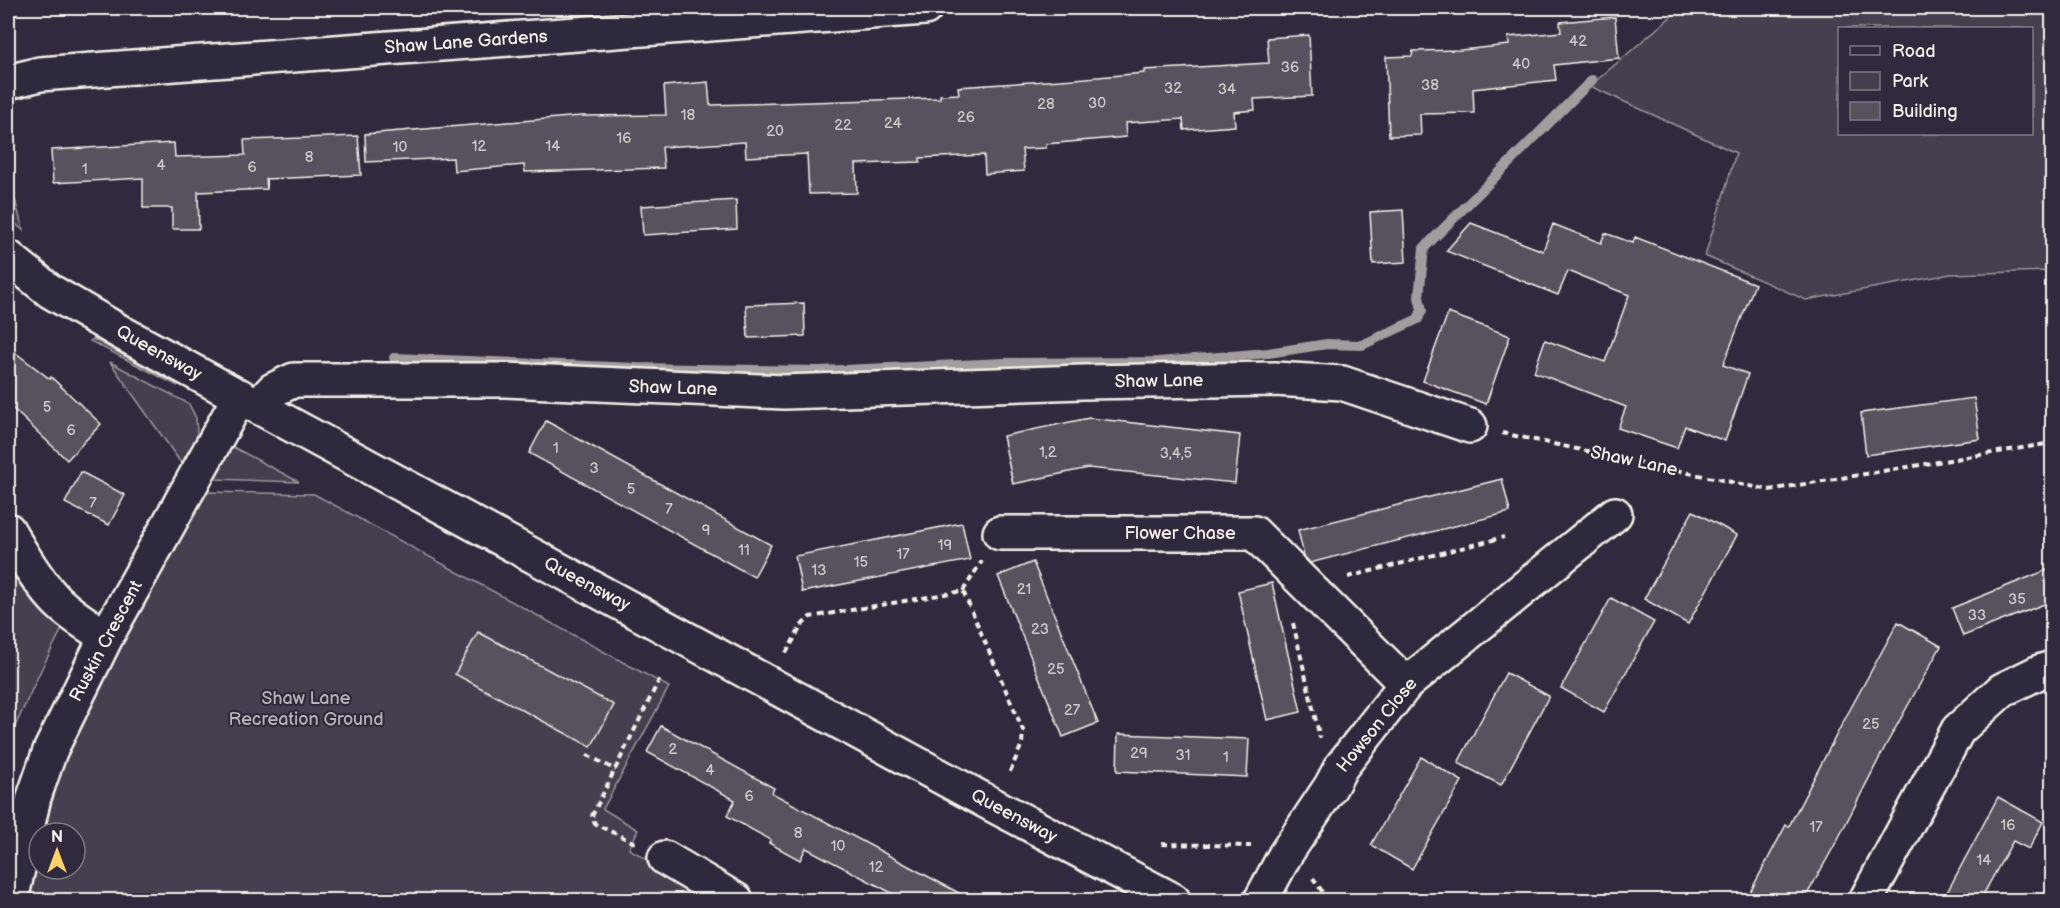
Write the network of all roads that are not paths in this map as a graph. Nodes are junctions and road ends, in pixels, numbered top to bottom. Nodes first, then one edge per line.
1 (925, 8) edge
2 (8, 82) edge
3 (8, 257) edge
4 (249, 401) junction
5 (1470, 426) road end
6 (1615, 514) dead end
7 (8, 530) edge
8 (1000, 533) dead end
9 (106, 637) junction
10 (2052, 668) edge
11 (1406, 684) junction
12 (665, 858) road end
13 (11, 900) edge
14 (736, 900) edge
15 (1173, 900) edge
16 (1262, 900) edge
17 (1866, 900) edge

1 - 2 street, Shaw Lane Gardens
3 - 4 street, Queensway
4 - 5 street, Shaw Lane
4 - 9 street, Ruskin Crescent
4 - 15 street, Queensway
6 - 11 street, Howson Close
7 - 9 street
8 - 11 street, Flower Chase
9 - 13 street, Ruskin Crescent
10 - 17 street
11 - 16 street, Howson Close
12 - 14 street

